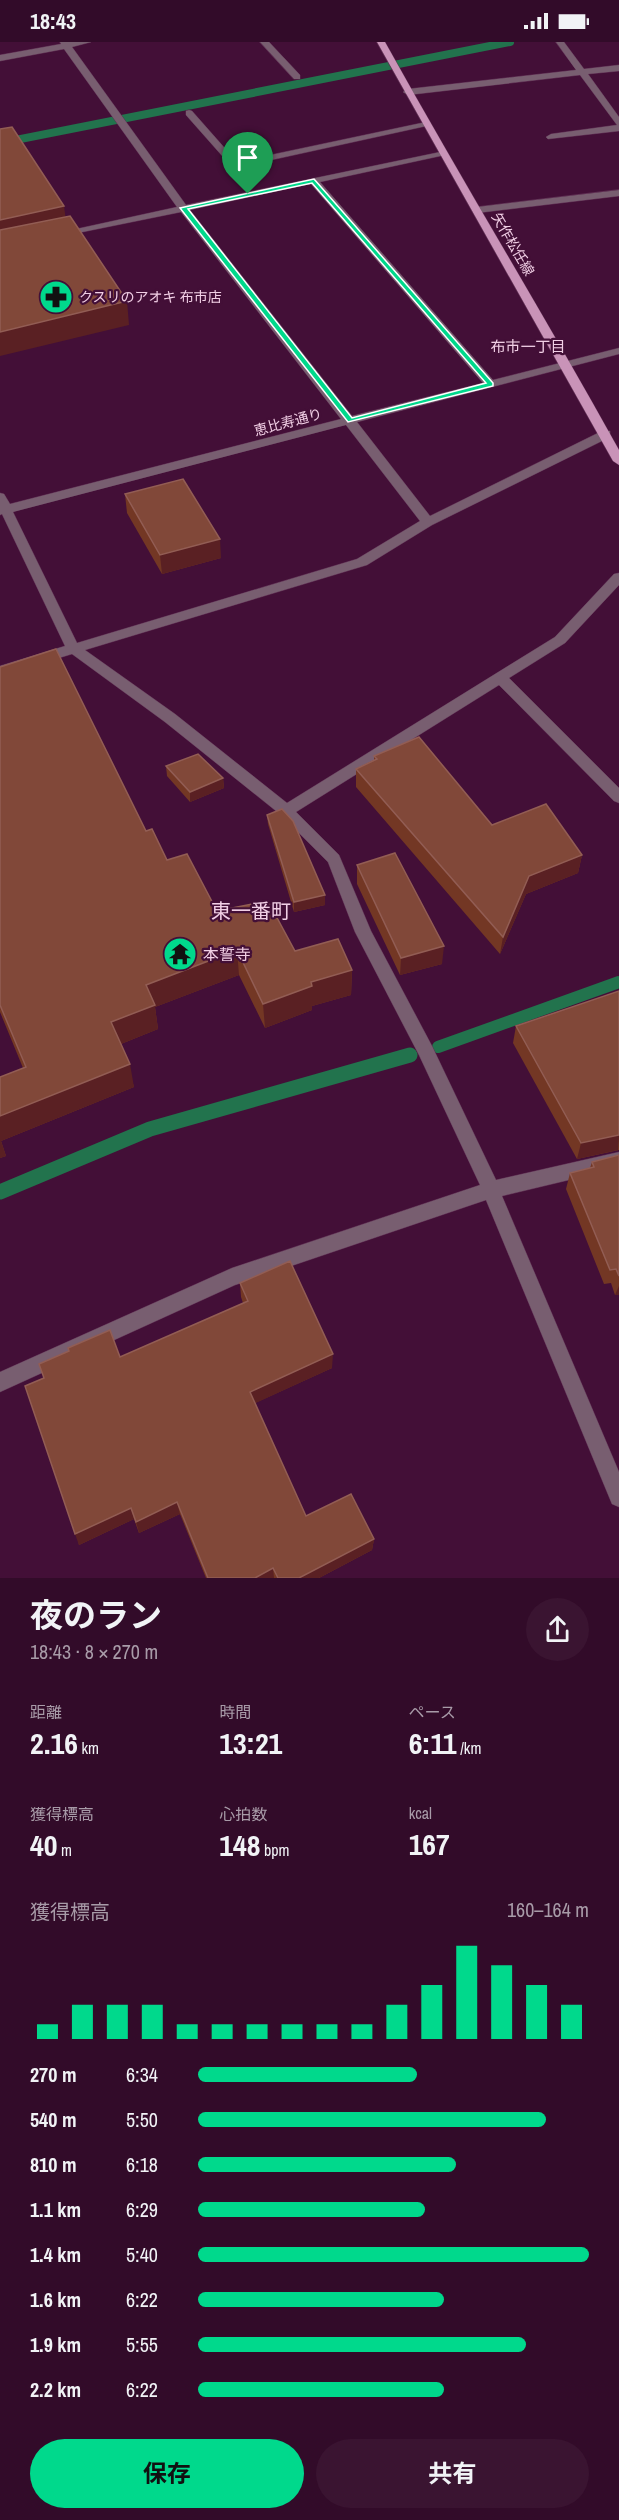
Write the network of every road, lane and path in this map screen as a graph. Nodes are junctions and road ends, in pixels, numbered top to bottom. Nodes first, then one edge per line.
1 (87, 42) edge
2 (264, 42) edge
3 (381, 42) edge
4 (560, 42) edge
5 (65, 44) edge
6 (0, 58) edge
7 (619, 68) edge
8 (582, 72) junction
9 (297, 77) dead end
10 (408, 92) junction
11 (189, 113) dead end
12 (619, 123) edge
13 (426, 125) junction
14 (619, 128) edge
15 (550, 137) dead end
16 (442, 153) junction
17 (314, 181) junction
18 (619, 193) edge
19 (183, 208) junction
20 (477, 210) junction
21 (46, 239) edge
22 (619, 351) edge
23 (567, 366) junction
24 (490, 384) junction
25 (351, 421) junction
26 (606, 434) junction
27 (619, 460) edge
28 (2, 505) edge
29 (428, 522) junction
30 (619, 578) edge
31 (73, 648) junction
32 (0, 671) edge
33 (501, 679) junction
34 (619, 797) edge
35 (286, 811) junction
36 (619, 1160) edge
37 (491, 1190) junction
38 (0, 1382) edge
39 (619, 1497) edge

1 - 5 street
2 - 9 street
3 - 10 main road, 矢作松任線
4 - 8 street
5 - 6 street
5 - 19 street
7 - 8 street
8 - 10 street
8 - 12 street
10 - 13 main road, 矢作松任線
11 - 13 street
13 - 16 main road, 矢作松任線
14 - 15 street
16 - 17 street
16 - 20 main road, 矢作松任線
17 - 19 street
17 - 24 street
18 - 20 street
19 - 21 street
19 - 25 street
20 - 23 main road, 矢作松任線
22 - 23 street, 恵比寿通り
23 - 24 street, 恵比寿通り
23 - 26 main road, 矢作松任線
24 - 25 street, 恵比寿通り
25 - 28 street, 恵比寿通り
25 - 29 street
26 - 27 main road, 矢作松任線
26 - 29 street
28 - 31 street
29 - 31 street
30 - 33 street
31 - 32 street
31 - 35 street
33 - 34 street
33 - 35 street
35 - 37 street
36 - 37 street
37 - 38 street
37 - 39 street

